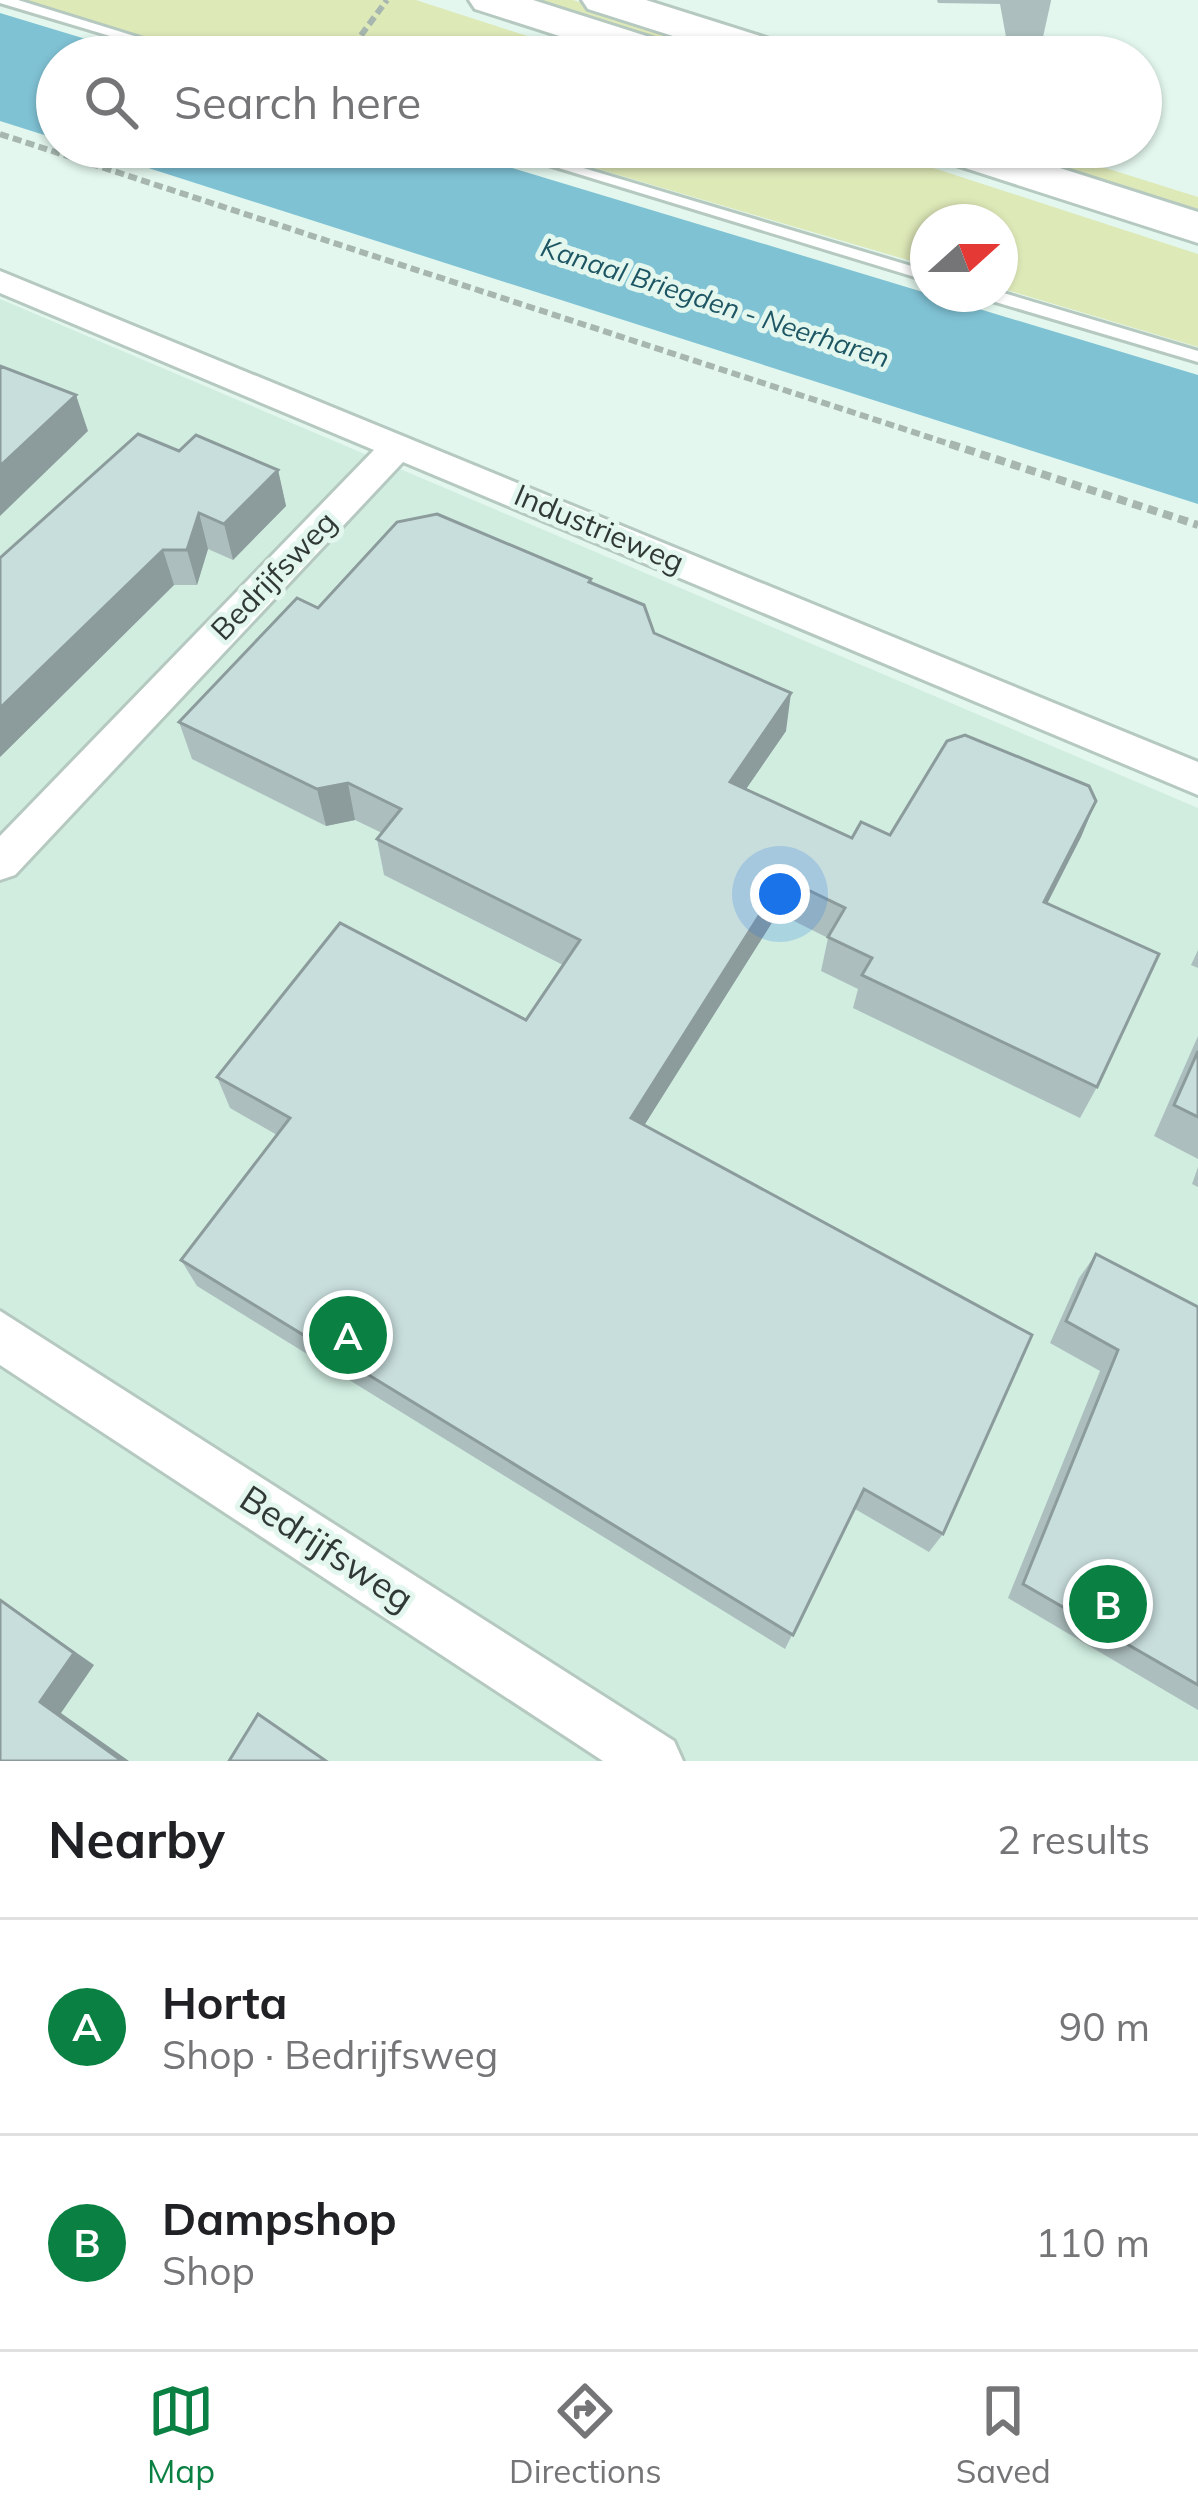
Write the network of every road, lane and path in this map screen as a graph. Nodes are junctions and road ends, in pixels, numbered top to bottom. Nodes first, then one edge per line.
1 (4, 0) edge
2 (387, 0) edge
3 (490, 0) edge
4 (603, 0) edge
5 (125, 36) edge
6 (360, 36) edge
7 (602, 36) edge
8 (717, 36) edge
9 (0, 134) edge
10 (36, 146) edge
11 (104, 168) edge
12 (566, 168) edge
13 (1012, 168) edge
14 (1135, 168) edge
15 (1198, 188) edge
16 (1198, 228) edge
17 (910, 271) edge
18 (0, 280) edge
19 (1018, 303) edge
20 (1198, 357) edge
21 (398, 446) junction
22 (1198, 525) edge
23 (1198, 779) edge
24 (0, 862) edge
25 (0, 1336) edge
26 (654, 1761) edge

1 - 5 lane
2 - 6 path
3 - 7 main road
4 - 8 main road
9 - 10 path
11 - 22 path
12 - 17 lane
13 - 16 main road
14 - 15 main road
18 - 21 street, Industrieweg
19 - 20 lane
21 - 23 street, Industrieweg
21 - 24 street, Bedrijfsweg
25 - 26 street, Bedrijfsweg

